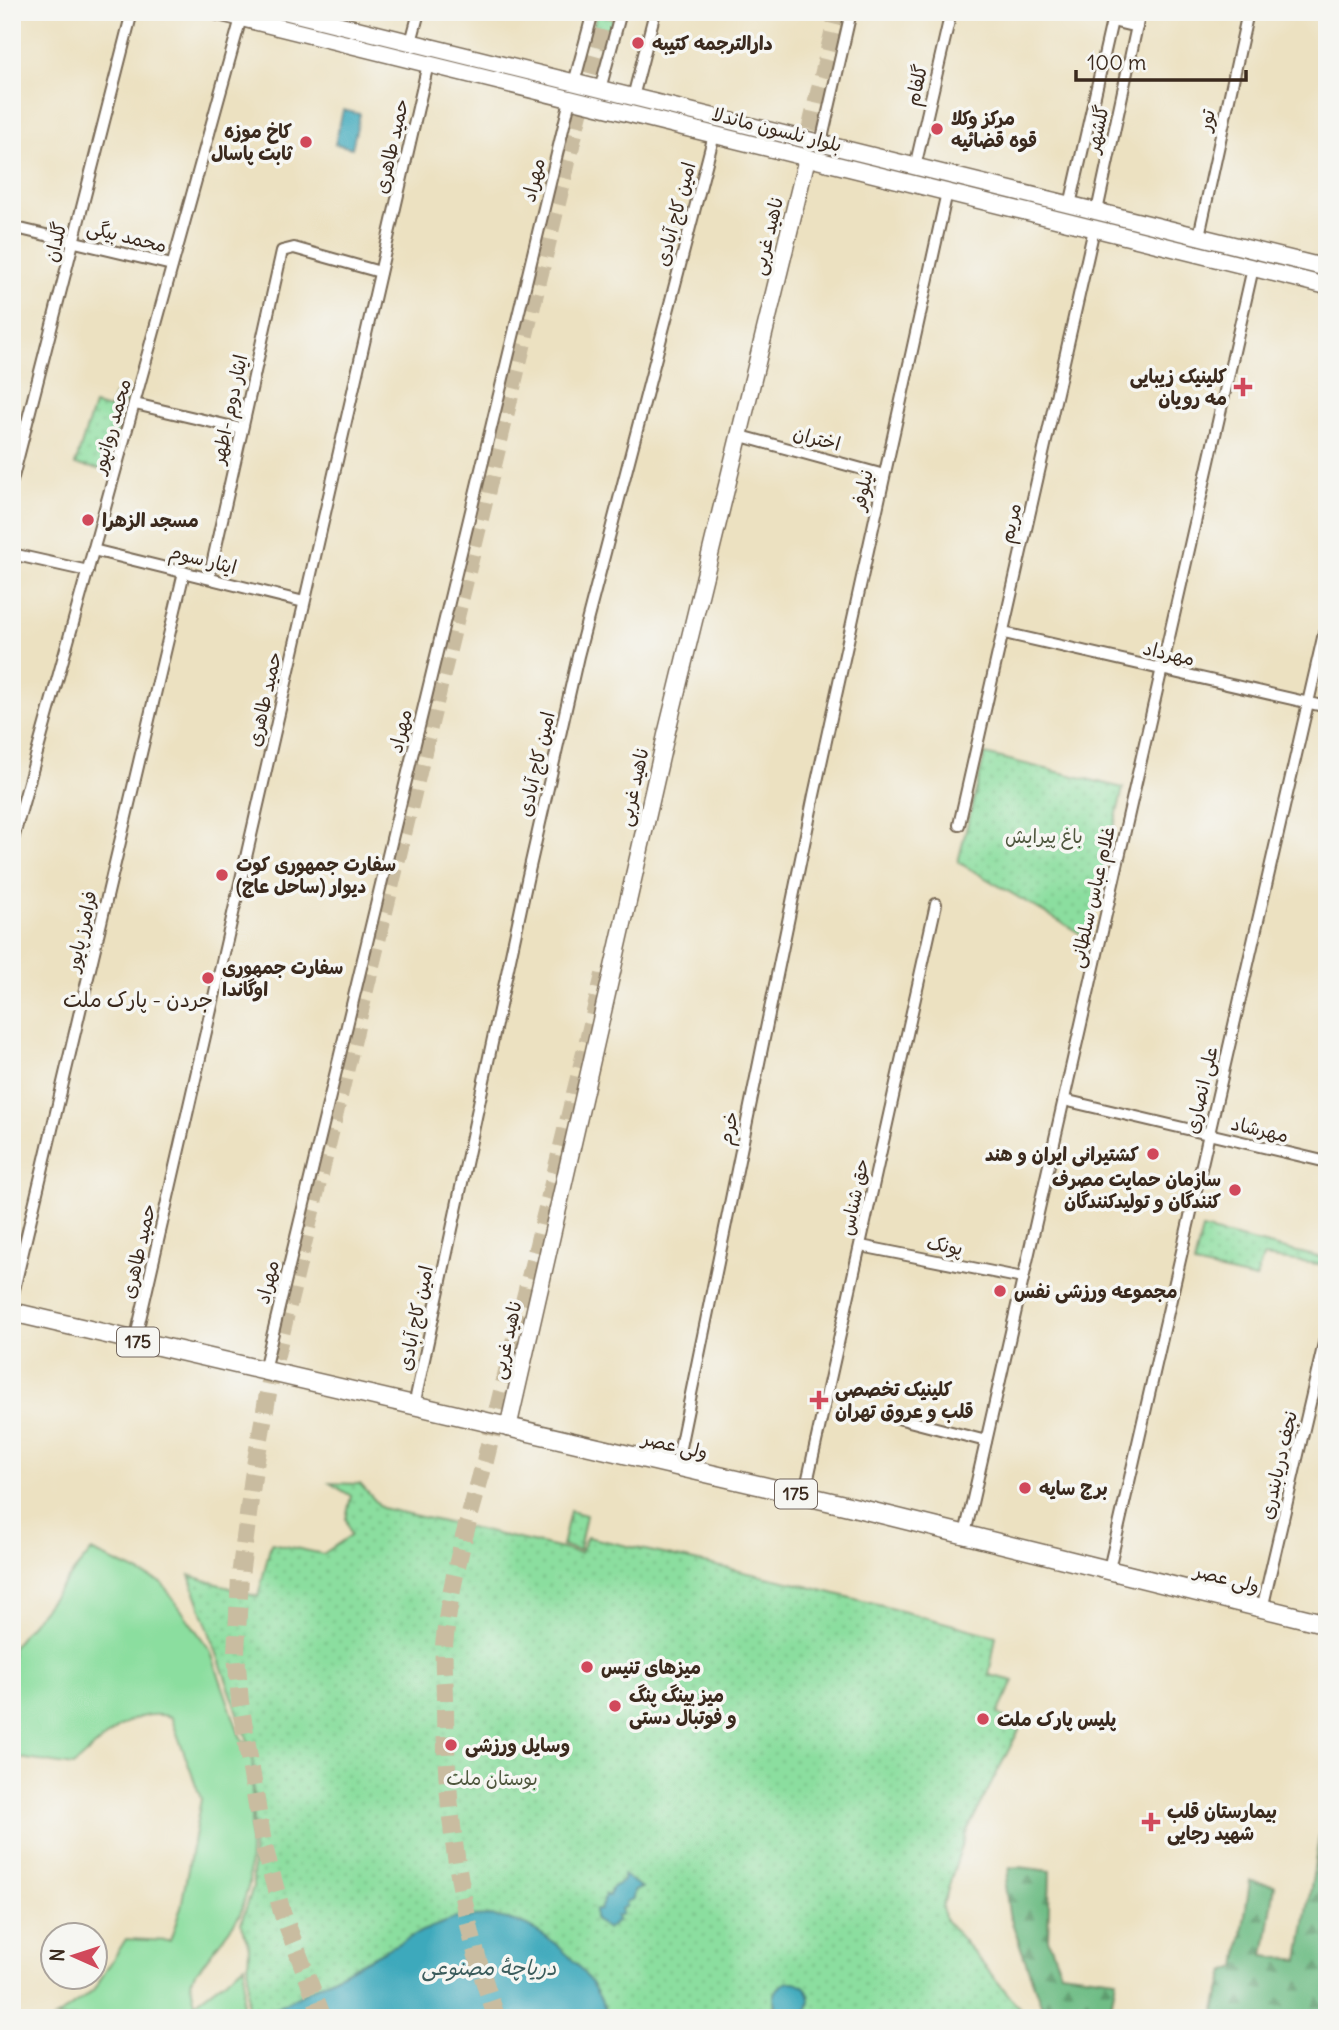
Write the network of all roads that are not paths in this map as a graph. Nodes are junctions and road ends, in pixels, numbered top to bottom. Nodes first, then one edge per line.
1 (132, 12) edge
2 (217, 12) edge
3 (288, 12) edge
4 (419, 12) edge
5 (593, 12) edge
6 (621, 12) edge
7 (655, 12) edge
8 (851, 12) edge
9 (951, 12) edge
10 (1140, 12) edge
11 (1248, 12) edge
12 (313, 15) edge
13 (1113, 17) edge
14 (241, 18) junction
15 (1137, 27) junction
16 (308, 35) junction
17 (411, 43) junction
18 (428, 64) junction
19 (574, 83) junction
20 (600, 89) junction
21 (634, 97) junction
22 (570, 100) junction
23 (714, 135) junction
24 (821, 143) junction
25 (807, 158) junction
26 (915, 167) junction
27 (947, 192) junction
28 (1070, 205) junction
29 (1097, 211) junction
30 (12, 227) edge
31 (1094, 229) junction
32 (1199, 236) junction
33 (74, 242) junction
34 (172, 265) junction
35 (1253, 268) junction
36 (1327, 268) edge
37 (380, 272) junction
38 (1327, 286) edge
39 (135, 404) junction
40 (242, 429) junction
41 (741, 436) junction
42 (884, 475) junction
43 (12, 481) edge
44 (93, 550) junction
45 (12, 554) edge
46 (88, 571) junction
47 (184, 572) junction
48 (209, 579) junction
49 (304, 602) junction
50 (1327, 620) edge
51 (1004, 633) junction
52 (1161, 669) junction
53 (1308, 703) junction
54 (1327, 707) edge
55 (814, 795) joint
56 (959, 825) dead end
57 (12, 843) edge
58 (936, 904) dead end
59 (1063, 1100) junction
60 (1209, 1135) junction
61 (1327, 1162) edge
62 (861, 1246) junction
63 (1023, 1278) junction
64 (12, 1298) edge
65 (12, 1312) edge
66 (1327, 1330) edge
67 (135, 1341) junction
68 (264, 1370) junction
69 (414, 1406) junction
70 (891, 1416) dead end
71 (508, 1428) junction
72 (986, 1441) junction
73 (676, 1467) junction
74 (804, 1496) junction
75 (965, 1534) junction
76 (1109, 1569) junction
77 (1262, 1609) junction
78 (1327, 1623) edge

1 - 33 street, گلدان
2 - 14 main road, بلوار نلسون ماندلا
3 - 12 main road, بلوار نلسون ماندلا
4 - 17 street
5 - 19 street
6 - 20 street
7 - 21 street
8 - 24 street
9 - 26 street, گلفام
10 - 15 street, گلشهر
11 - 32 street, تور
12 - 16 main road
12 - 17 main road, بلوار نلسون ماندلا
13 - 15 street
13 - 28 street, گلشهر
14 - 16 main road, بلوار نلسون ماندلا
14 - 34 street, محمد روانپور
15 - 29 street, گلشهر
16 - 18 main road, بلوار نلسون ماندلا
17 - 19 main road, بلوار نلسون ماندلا
18 - 22 main road, بلوار نلسون ماندلا
18 - 37 street, حمید طاهری
19 - 20 main road, بلوار نلسون ماندلا
20 - 21 main road, بلوار نلسون ماندلا
21 - 24 main road, بلوار نلسون ماندلا
22 - 23 main road, بلوار نلسون ماندلا
22 - 68 street, مهراد
23 - 25 main road, بلوار نلسون ماندلا
23 - 69 street, امین کاج آبادی
24 - 26 main road, بلوار نلسون ماندلا
25 - 27 main road, بلوار نلسون ماندلا
25 - 41 main road, ناهید غربی
26 - 28 main road, بلوار نلسون ماندلا
27 - 31 main road, بلوار نلسون ماندلا
27 - 42 street, نیلوفر
28 - 29 main road, بلوار نلسون ماندلا
29 - 32 main road, بلوار نلسون ماندلا
30 - 33 street, محمد بيگی
31 - 35 main road, بلوار نلسون ماندلا
31 - 51 street, مریم
32 - 36 main road, بلوار نلسون ماندلا
33 - 34 street, محمد بيگی
33 - 43 street, گلدان
34 - 39 street, محمد روانپور
35 - 38 main road, بلوار نلسون ماندلا
35 - 52 street, غلام عباس سلطانی
37 - 40 street, ایثار دوم -اطهر
37 - 49 street, حمید طاهری
39 - 40 street
39 - 44 street, محمد روانپور
40 - 48 street, ایثار دوم -اطهر
41 - 42 street, اختران
41 - 71 main road, ناهید غربی
42 - 55 street, نیلوفر
44 - 46 street, محمد روانپور
44 - 47 street, ایثار سوم
45 - 46 street
46 - 57 street, محمد روانپور
47 - 48 street, ایثار سوم
47 - 64 street, فرامرز پایور
48 - 49 street, ایثار سوم
49 - 67 street, حمید طاهری
50 - 53 street, علی انصاری
51 - 52 street, مهرداد
51 - 56 street, مریم
52 - 53 street, مهرداد
52 - 59 street, غلام عباس سلطانی
53 - 54 street, مهرداد
53 - 60 street, علی انصاری
55 - 73 street, خرم
58 - 62 street, حق شناس
59 - 60 street, مهرشاد
59 - 63 street, غلام عباس سلطانی
60 - 61 street, مهرشاد
60 - 76 street, علی انصاری
62 - 63 street, پونک
62 - 74 street, حق شناس
63 - 72 street, غلام عباس سلطانی
65 - 67 main road, ولی عصر / 175
66 - 77 street, نجف دریابندری
67 - 68 main road, ولی عصر / 175
68 - 69 main road, ولی عصر / 175
69 - 71 main road, ولی عصر / 175
70 - 72 street
71 - 73 main road, ولی عصر / 175
72 - 75 street, غلام عباس سلطانی
73 - 74 main road, ولی عصر / 175
74 - 75 main road, ولی عصر / 175
75 - 76 main road, ولی عصر / 175
76 - 77 main road, ولی عصر / 175
77 - 78 main road, ولی عصر / 175

